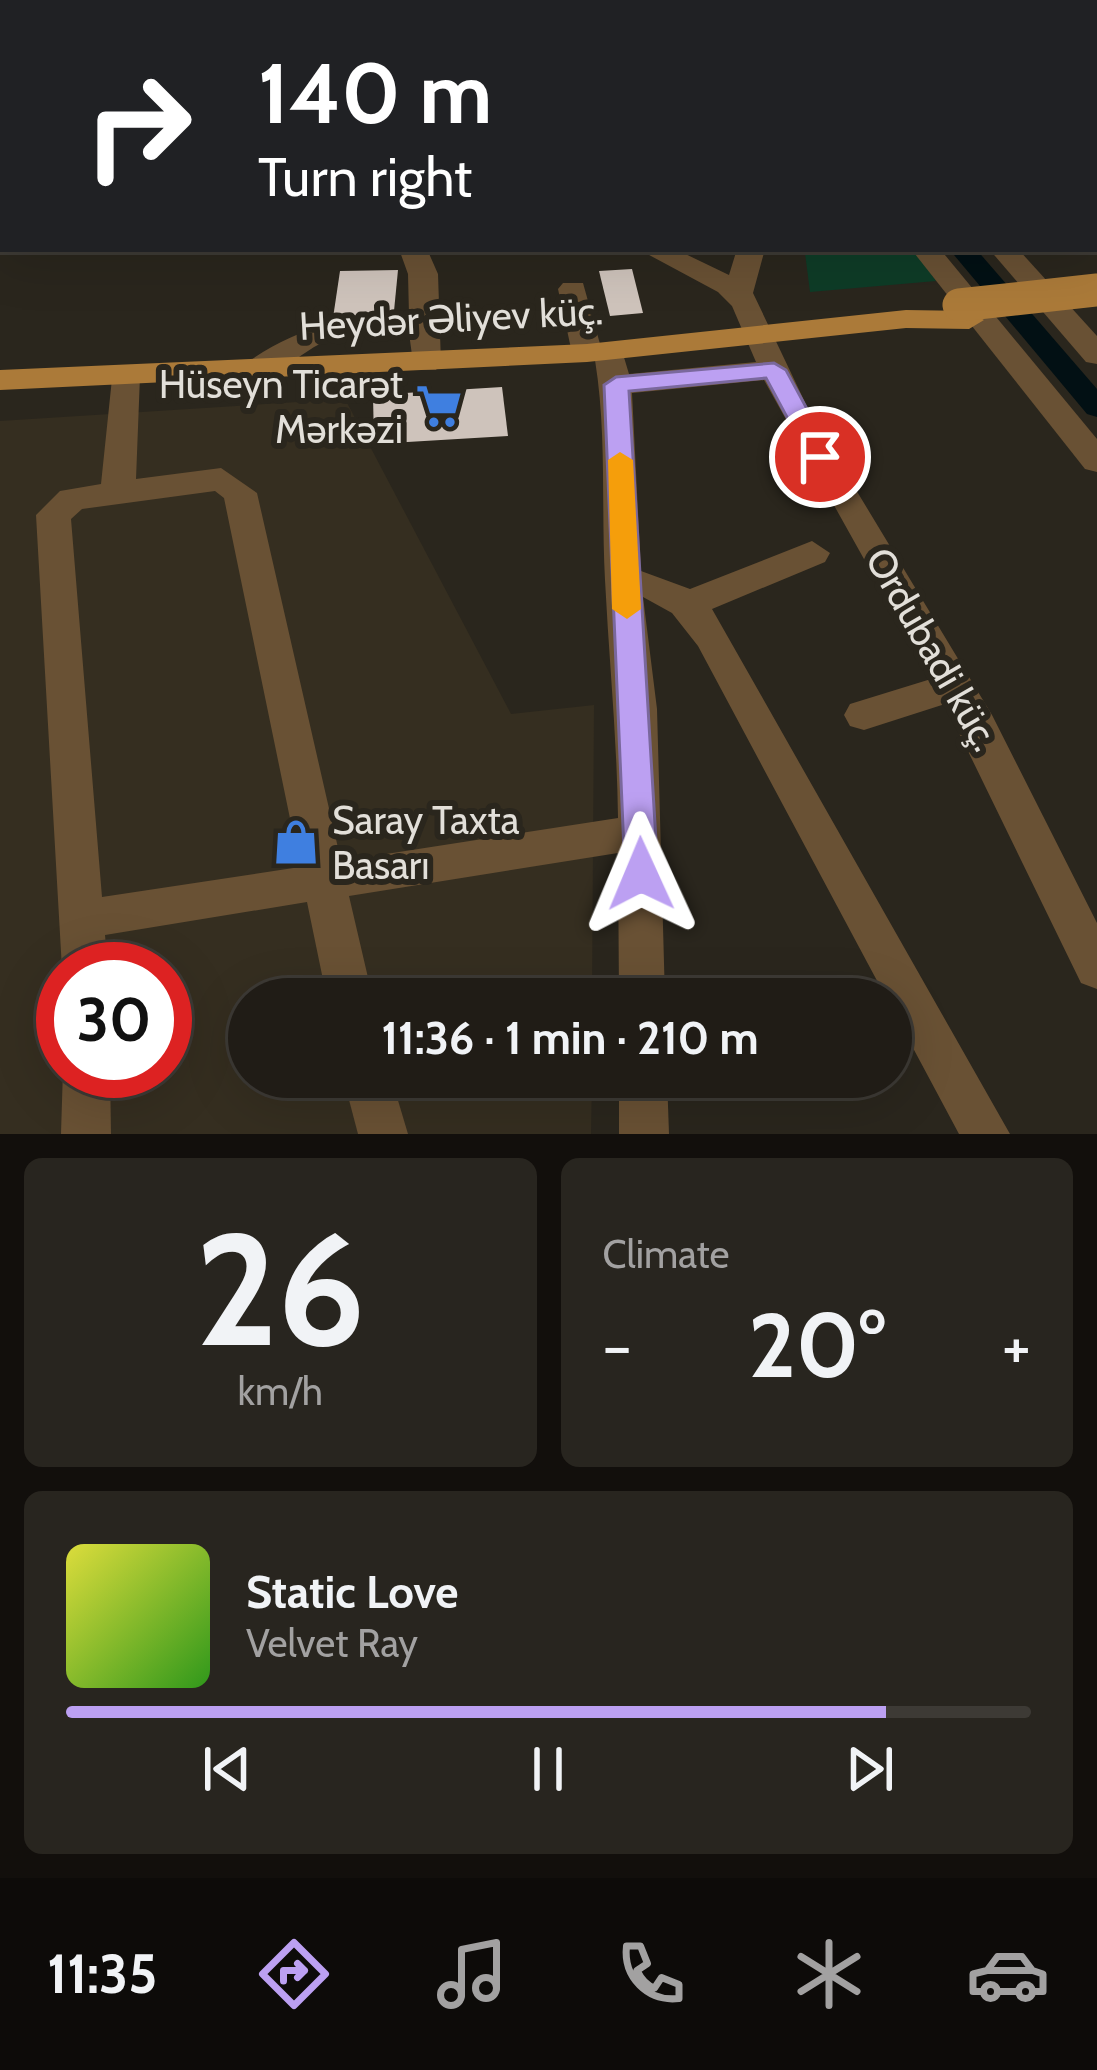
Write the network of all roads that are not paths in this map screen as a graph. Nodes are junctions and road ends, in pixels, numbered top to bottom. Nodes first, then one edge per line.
1 (414, 252) edge
2 (658, 252) edge
3 (750, 252) edge
4 (927, 252) edge
5 (1006, 252) edge
6 (573, 289) dead end
7 (1097, 290) edge
8 (739, 292) junction
9 (1097, 306) edge
10 (964, 312) junction
11 (424, 324) junction
12 (1094, 351) edge
13 (766, 353) junction
14 (424, 362) junction
15 (604, 363) junction
16 (256, 371) junction
17 (124, 376) junction
18 (0, 380) edge
19 (1097, 461) edge
20 (118, 491) junction
21 (812, 553) dead end
22 (623, 579) junction
23 (689, 604) junction
24 (956, 686) junction
25 (863, 715) dead end
26 (641, 832) junction
27 (328, 878) junction
28 (84, 920) junction
29 (84, 942) edge
30 (1097, 969) edge
31 (346, 978) edge
32 (643, 978) edge
33 (86, 1098) edge
34 (373, 1098) edge
35 (643, 1098) edge
36 (86, 1134) edge
37 (383, 1134) edge
38 (644, 1134) edge
39 (985, 1134) edge

1 - 11 street
2 - 8 street
3 - 8 street
4 - 19 street
5 - 12 street
6 - 15 street
7 - 10 main road, bridge
8 - 13 street, Ordubadi küç.
9 - 10 main road
10 - 13 main road
11 - 14 street
11 - 16 street
13 - 15 street
13 - 24 street, Ordubadi küç.
14 - 15 main road, Heydər Əliyev küç.
14 - 16 main road, Heydər Əliyev küç.
15 - 22 street
16 - 17 main road, Heydər Əliyev küç.
17 - 18 main road, Heydər Əliyev küç.
17 - 20 street
20 - 27 street
20 - 28 street
21 - 23 street
22 - 23 street
22 - 26 street
23 - 39 street
24 - 25 street
24 - 30 street, Ordubadi küç.
26 - 27 street
26 - 32 street
27 - 28 street
27 - 31 street
28 - 29 street
33 - 36 street
34 - 37 street
35 - 38 street

